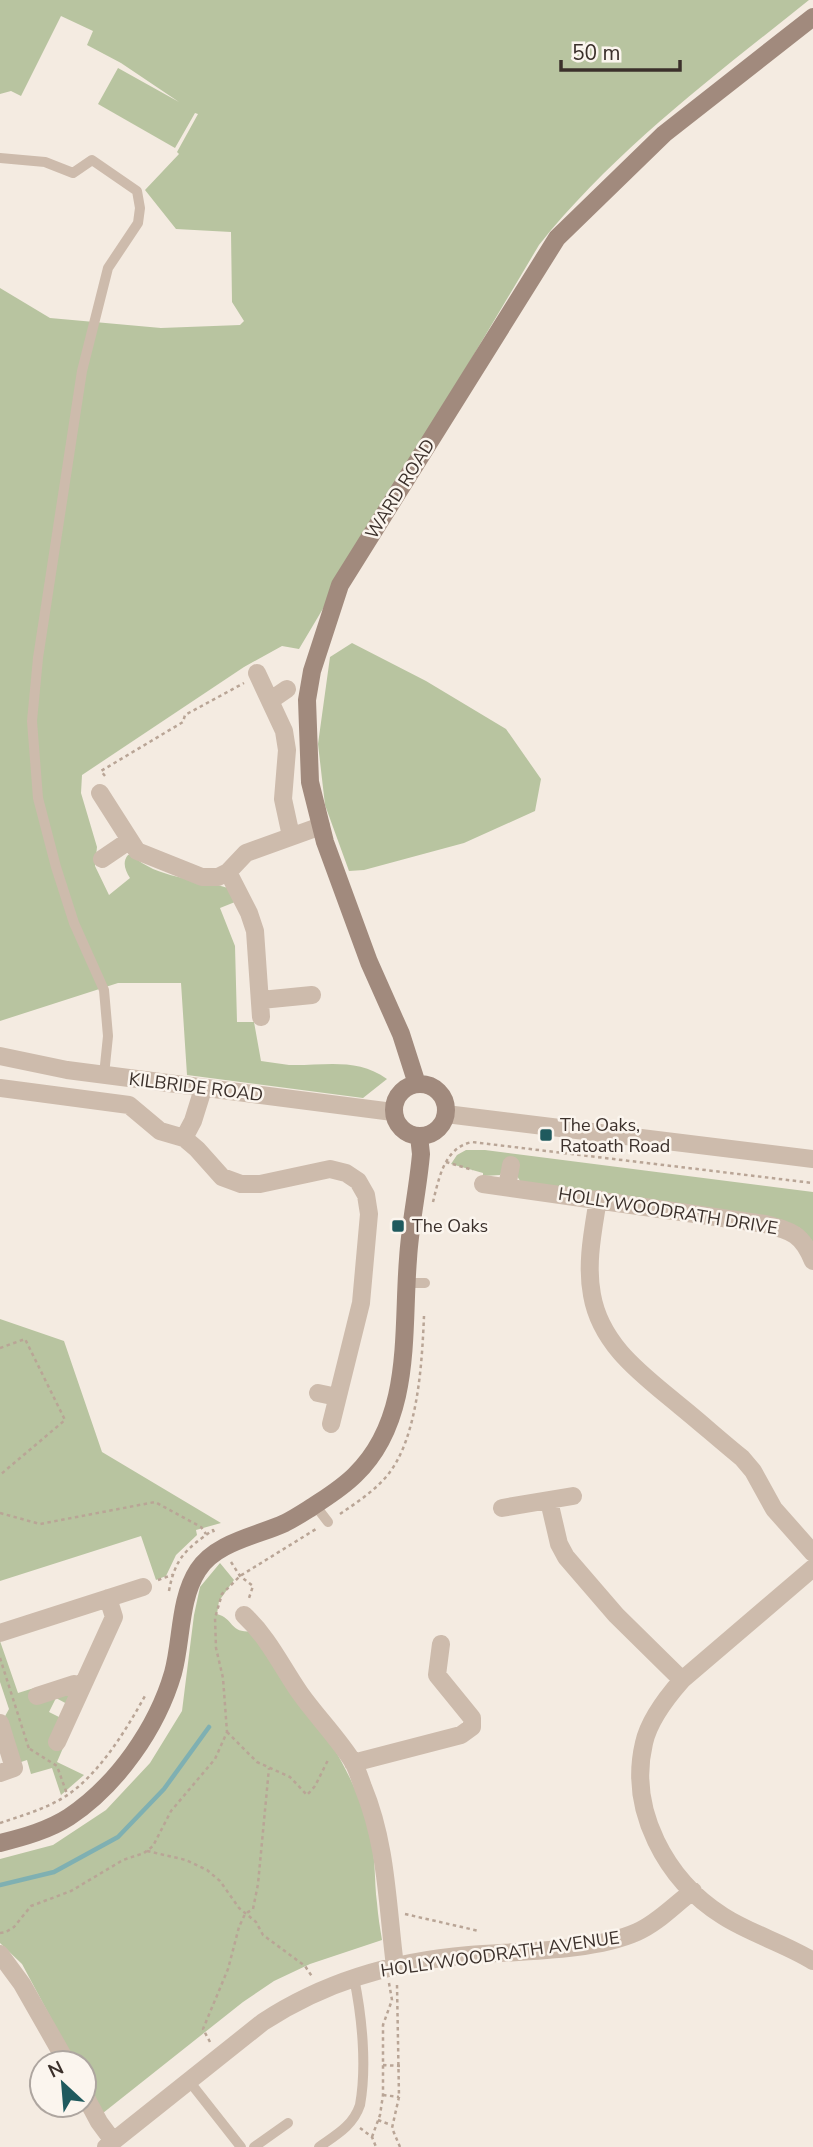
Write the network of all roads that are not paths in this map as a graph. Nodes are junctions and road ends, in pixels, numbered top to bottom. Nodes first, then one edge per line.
1 (813, 17) edge
2 (0, 158) edge
3 (258, 675) road end
4 (287, 690) dead end
5 (271, 699) junction
6 (100, 793) road end
7 (321, 826) junction
8 (291, 836) junction
9 (130, 840) junction
10 (102, 859) dead end
11 (228, 872) junction
12 (312, 995) dead end
13 (0, 1056) edge
14 (104, 1075) junction
15 (416, 1084) junction
16 (0, 1088) edge
17 (203, 1088) junction
18 (393, 1112) junction
19 (446, 1114) junction
20 (419, 1136) junction
21 (184, 1139) junction
22 (813, 1159) edge
23 (511, 1165) dead end
24 (482, 1184) road end
25 (507, 1187) junction
26 (598, 1199) junction
27 (813, 1261) edge
28 (318, 1393) dead end
29 (337, 1397) junction
30 (331, 1424) dead end
31 (573, 1496) dead end
32 (549, 1501) junction
33 (315, 1505) junction
34 (502, 1508) dead end
35 (328, 1522) dead end
36 (813, 1553) edge
37 (813, 1568) edge
38 (142, 1587) dead end
39 (108, 1598) junction
40 (244, 1615) road end
41 (0, 1633) edge
42 (441, 1644) dead end
43 (682, 1680) junction
44 (82, 1686) junction
45 (37, 1696) dead end
46 (0, 1723) edge
47 (57, 1742) dead end
48 (353, 1763) junction
49 (0, 1773) edge
50 (0, 1843) edge
51 (693, 1891) junction
52 (0, 1954) edge
53 (813, 1961) edge
54 (395, 1966) junction
55 (354, 1978) junction
56 (58, 2049) edge
57 (189, 2081) junction
58 (97, 2119) edge
59 (288, 2123) dead end
60 (110, 2144) edge
61 (241, 2147) edge
62 (254, 2147) edge
63 (319, 2147) edge

1 - 7 main road, WARD ROAD
2 - 14 lane
3 - 5 street
4 - 5 street
5 - 8 street
6 - 9 street
7 - 8 street
7 - 15 main road, WARD ROAD
8 - 11 street
9 - 10 street
9 - 11 street
11 - 12 street
13 - 14 street, KILBRIDE ROAD
14 - 17 street, KILBRIDE ROAD
15 - 18 main road
15 - 19 main road
16 - 21 street
17 - 18 street, KILBRIDE ROAD
17 - 21 street
18 - 20 main road
19 - 20 main road
19 - 22 street
20 - 33 main road
21 - 29 street
23 - 25 street
24 - 25 street, HOLLYWOODRATH DRIVE
25 - 26 street, HOLLYWOODRATH DRIVE
26 - 27 street, HOLLYWOODRATH DRIVE
26 - 36 street
28 - 29 street
29 - 30 street
31 - 32 street
32 - 34 street
32 - 43 street
33 - 35 lane
33 - 50 main road
37 - 43 street
38 - 39 street
39 - 41 street
39 - 44 street
40 - 48 street
42 - 48 street
43 - 51 street
44 - 45 street
44 - 47 street
46 - 49 street
48 - 54 street
51 - 53 street
51 - 54 street, HOLLYWOODRATH AVENUE
52 - 56 street
54 - 55 street, HOLLYWOODRATH AVENUE
55 - 57 street, HOLLYWOODRATH AVENUE
55 - 63 lane
57 - 60 street, HOLLYWOODRATH AVENUE
57 - 61 lane
58 - 60 street
59 - 62 lane

